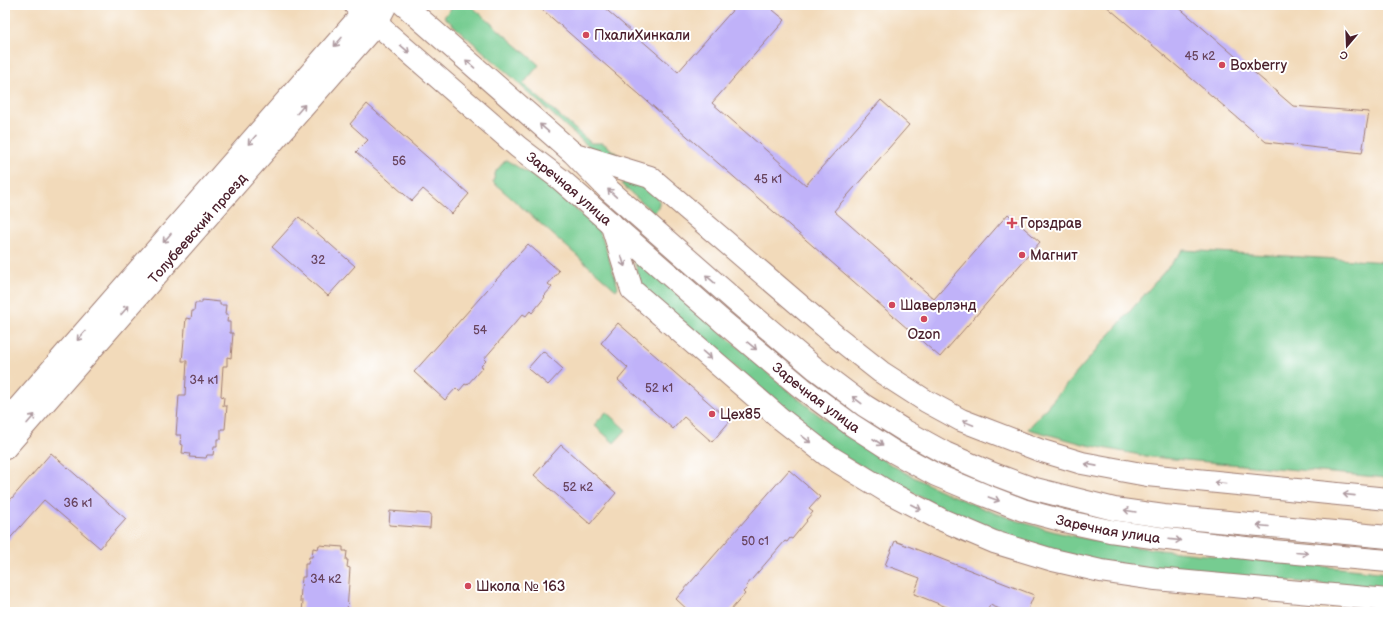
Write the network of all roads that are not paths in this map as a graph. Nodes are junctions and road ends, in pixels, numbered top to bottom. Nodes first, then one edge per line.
1 (404, 5) edge
2 (371, 10) edge
3 (573, 153) junction
4 (611, 223) junction
5 (5, 423) edge
6 (5, 448) edge
7 (1388, 499) edge
8 (1388, 537) edge
9 (1388, 561) edge
10 (1388, 600) edge

3 -> 1 street, Заречная улица
2 -> 4 street, Заречная улица
2 -> 5 street, Толубеевский проезд
6 -> 2 street, Толубеевский проезд
7 -> 3 street
8 -> 3 street, Заречная улица
4 -> 9 street, Заречная улица
4 -> 10 street

